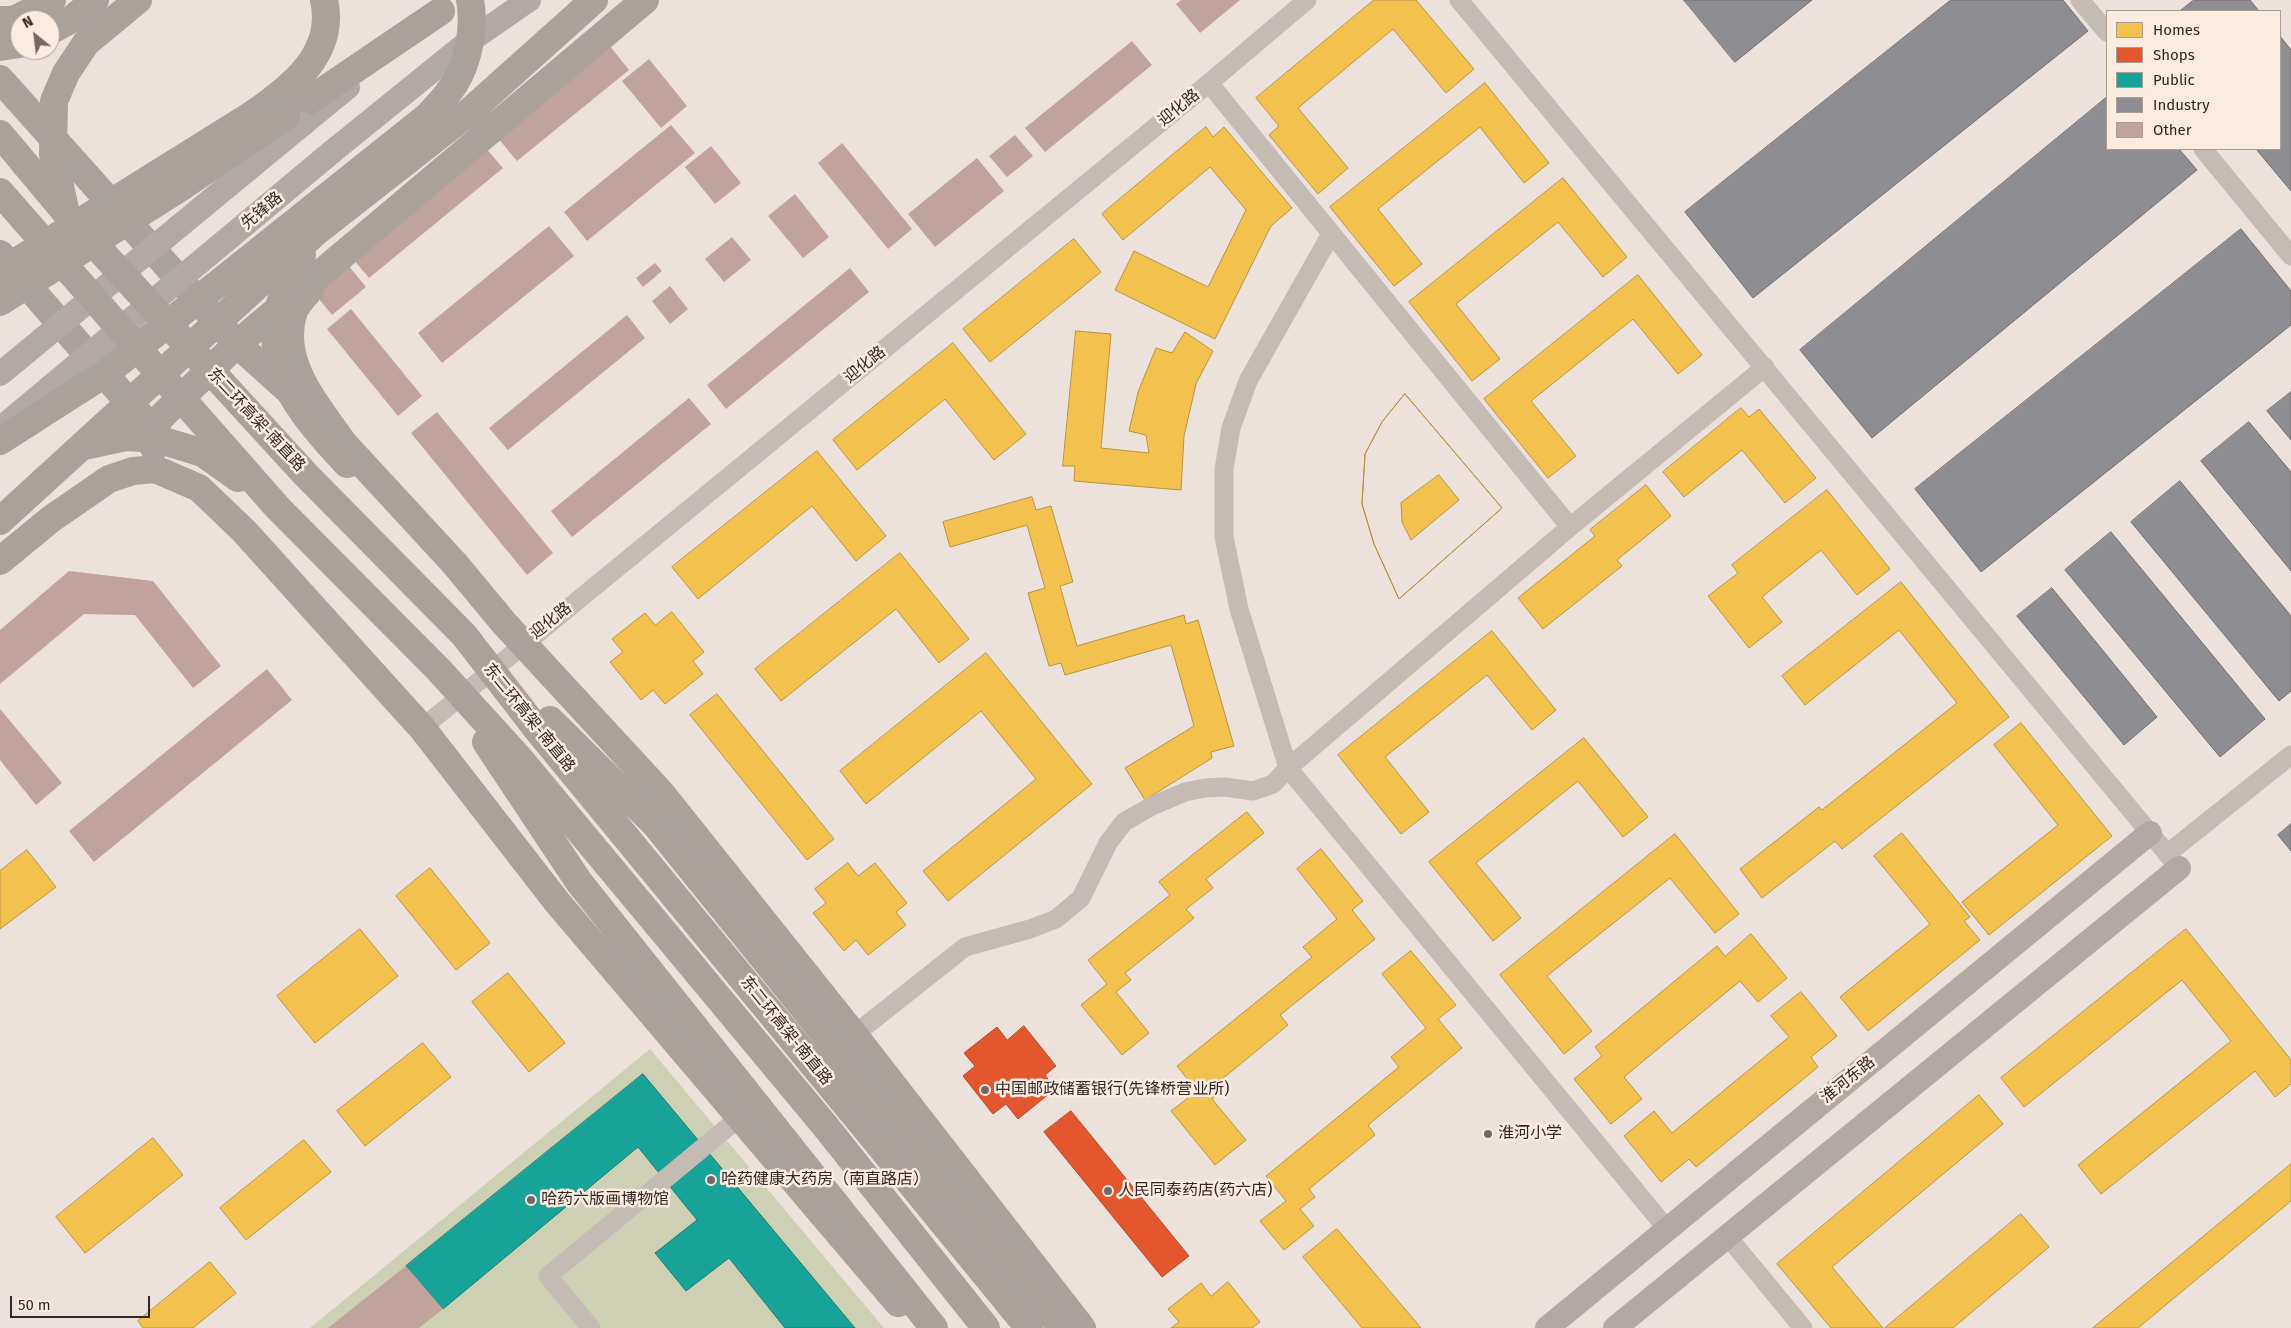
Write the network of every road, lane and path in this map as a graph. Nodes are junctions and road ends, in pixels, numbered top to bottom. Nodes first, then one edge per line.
1 (52, 0) edge
2 (95, 0) edge
3 (138, 0) edge
4 (324, 0) edge
5 (470, 0) edge
6 (529, 0) edge
7 (594, 0) edge
8 (645, 0) edge
9 (1307, 0) edge
10 (1459, 0) edge
11 (2080, 0) edge
12 (449, 6) edge
13 (0, 20) edge
14 (60, 26) edge
15 (2106, 31) edge
16 (0, 79) edge
17 (1209, 83) junction
18 (294, 120) junction
19 (0, 134) edge
20 (2204, 150) edge
21 (0, 192) edge
22 (66, 213) junction
23 (316, 232) junction
24 (1331, 234) junction
25 (0, 254) edge
26 (2291, 256) edge
27 (325, 269) junction
28 (0, 272) edge
29 (0, 302) edge
30 (237, 344) junction
31 (1765, 367) junction
32 (0, 374) edge
33 (0, 429) edge
34 (153, 430) junction
35 (0, 441) edge
36 (344, 453) junction
37 (155, 470) junction
38 (0, 495) edge
39 (277, 507) junction
40 (0, 522) edge
41 (1570, 526) junction
42 (0, 561) edge
43 (464, 635) junction
44 (524, 644) junction
45 (438, 669) junction
46 (422, 728) junction
47 (2291, 755) edge
48 (1288, 768) junction
49 (2150, 833) junction
50 (2173, 861) junction
51 (854, 1035) junction
52 (740, 1117) junction
53 (1667, 1229) junction
54 (1728, 1236) junction
55 (591, 1328) edge
56 (919, 1328) edge
57 (934, 1328) edge
58 (986, 1328) edge
59 (1029, 1328) edge
60 (1062, 1328) edge
61 (1082, 1328) edge
62 (1547, 1328) edge
63 (1616, 1328) edge
64 (1803, 1328) edge

1 - 13 highway
2 - 14 highway
3 - 22 highway, bridge
4 - 28 highway, bridge
5 - 35 highway, bridge
6 - 33 main road, 先锋路, bridge
7 - 23 highway, bridge
8 - 27 highway
9 - 17 street, 迎化路
10 - 31 street
11 - 15 street
12 - 18 highway
16 - 30 highway
17 - 24 street
17 - 44 street, 迎化路
18 - 29 highway, bridge
18 - 32 main road, bridge
19 - 22 highway, 东二环高架-南直路, bridge
20 - 26 street
21 - 39 highway, 东二环高架-南直路, bridge
22 - 43 highway, 东二环高架-南直路, bridge
23 - 36 highway, bridge
23 - 40 highway, bridge
24 - 41 street
24 - 48 street
25 - 34 highway
27 - 30 highway
27 - 36 highway
30 - 34 highway
30 - 36 highway
31 - 41 street
31 - 49 street
34 - 37 highway
36 - 44 highway
37 - 42 highway
37 - 46 highway
38 - 39 highway, bridge
39 - 45 highway, 东二环高架-南直路, bridge
41 - 48 street
43 - 59 highway, 东二环高架-南直路, bridge
43 - 60 highway, bridge
44 - 46 street, 迎化路
44 - 51 highway
45 - 57 highway, bridge
45 - 58 highway, 东二环高架-南直路, bridge
46 - 52 highway
47 - 50 street
48 - 51 street
48 - 53 street
49 - 50 street
49 - 53 main road, 淮河东路
50 - 54 main road
51 - 61 highway
52 - 55 street
52 - 56 highway
53 - 62 main road, 淮河东路
54 - 63 main road
54 - 64 street

